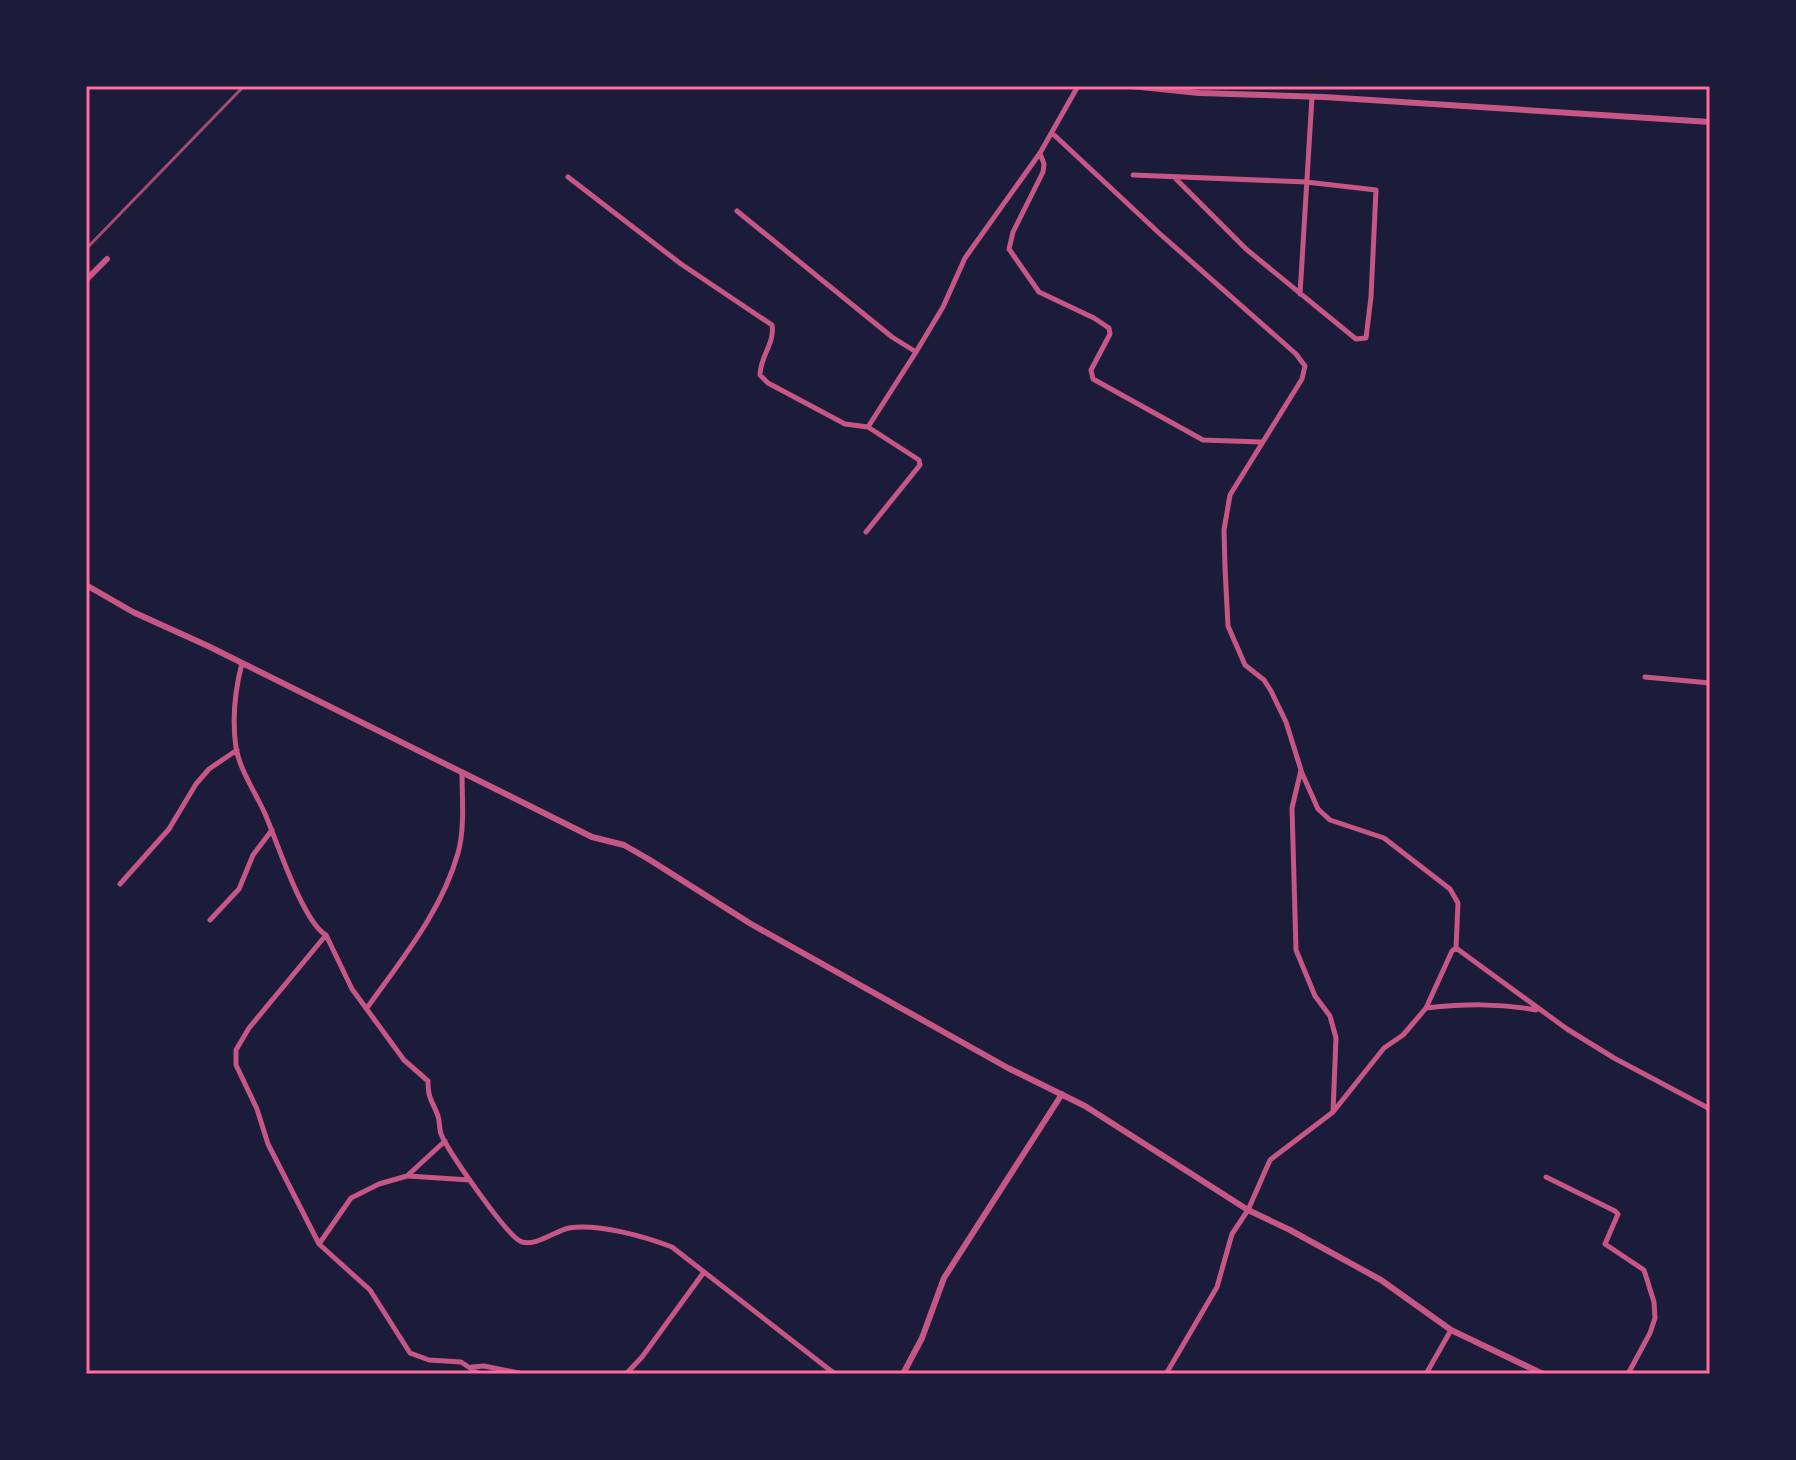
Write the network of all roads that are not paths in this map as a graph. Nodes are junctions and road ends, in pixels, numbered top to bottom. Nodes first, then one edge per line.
1 (1078, 86) edge
2 (1131, 86) edge
3 (1324, 86) edge
4 (1312, 97) junction
5 (1324, 97) junction
6 (1710, 122) edge
7 (1052, 133) junction
8 (1040, 153) junction
9 (1133, 175) dead end
10 (568, 177) dead end
11 (1174, 177) junction
12 (1306, 182) junction
13 (737, 211) dead end
14 (107, 259) dead end
15 (86, 280) edge
16 (1300, 294) junction
17 (916, 352) junction
18 (868, 427) junction
19 (1262, 442) junction
20 (866, 532) dead end
21 (86, 585) edge
22 (242, 663) junction
23 (1645, 677) dead end
24 (1710, 683) edge
25 (237, 750) junction
26 (1301, 770) junction
27 (462, 771) junction
28 (272, 830) junction
29 (120, 884) dead end
30 (210, 920) dead end
31 (326, 935) junction
32 (1456, 948) junction
33 (367, 1008) junction
34 (1426, 1008) junction
35 (1540, 1011) junction
36 (1062, 1094) junction
37 (1710, 1109) edge
38 (1333, 1112) junction
39 (445, 1141) junction
40 (407, 1176) junction
41 (1546, 1177) dead end
42 (470, 1180) junction
43 (1248, 1210) junction
44 (319, 1244) junction
45 (704, 1272) junction
46 (1451, 1330) junction
47 (472, 1367) junction
48 (479, 1374) edge
49 (524, 1374) edge
50 (626, 1374) edge
51 (835, 1374) edge
52 (903, 1374) edge
53 (1166, 1374) edge
54 (1426, 1374) edge
55 (1543, 1374) edge
56 (1628, 1374) edge

1 - 7 street
2 - 4 street
3 - 5 street
4 - 5 street
4 - 12 street
5 - 6 street
7 - 8 street
7 - 19 street
8 - 17 street
8 - 19 street
9 - 11 street
10 - 18 street
11 - 12 street
11 - 16 street
12 - 16 street
12 - 16 street
13 - 17 street
14 - 15 street
17 - 18 street
18 - 20 street
19 - 26 street
21 - 22 street
22 - 25 street
22 - 27 street
23 - 24 street
25 - 28 street
25 - 29 street
26 - 32 street
26 - 38 street
27 - 33 street
27 - 36 street
28 - 30 street
28 - 31 street
31 - 33 street
31 - 44 street
32 - 34 street
32 - 35 street
33 - 39 street
34 - 35 street
34 - 38 street
35 - 37 street
36 - 43 street
36 - 52 street
38 - 43 street
39 - 40 street
39 - 42 street
40 - 42 street
40 - 44 street
41 - 56 street
42 - 45 street
43 - 46 street
43 - 53 street
44 - 47 street
45 - 50 street
45 - 51 street
46 - 54 street
46 - 55 street
47 - 48 street
47 - 49 street

